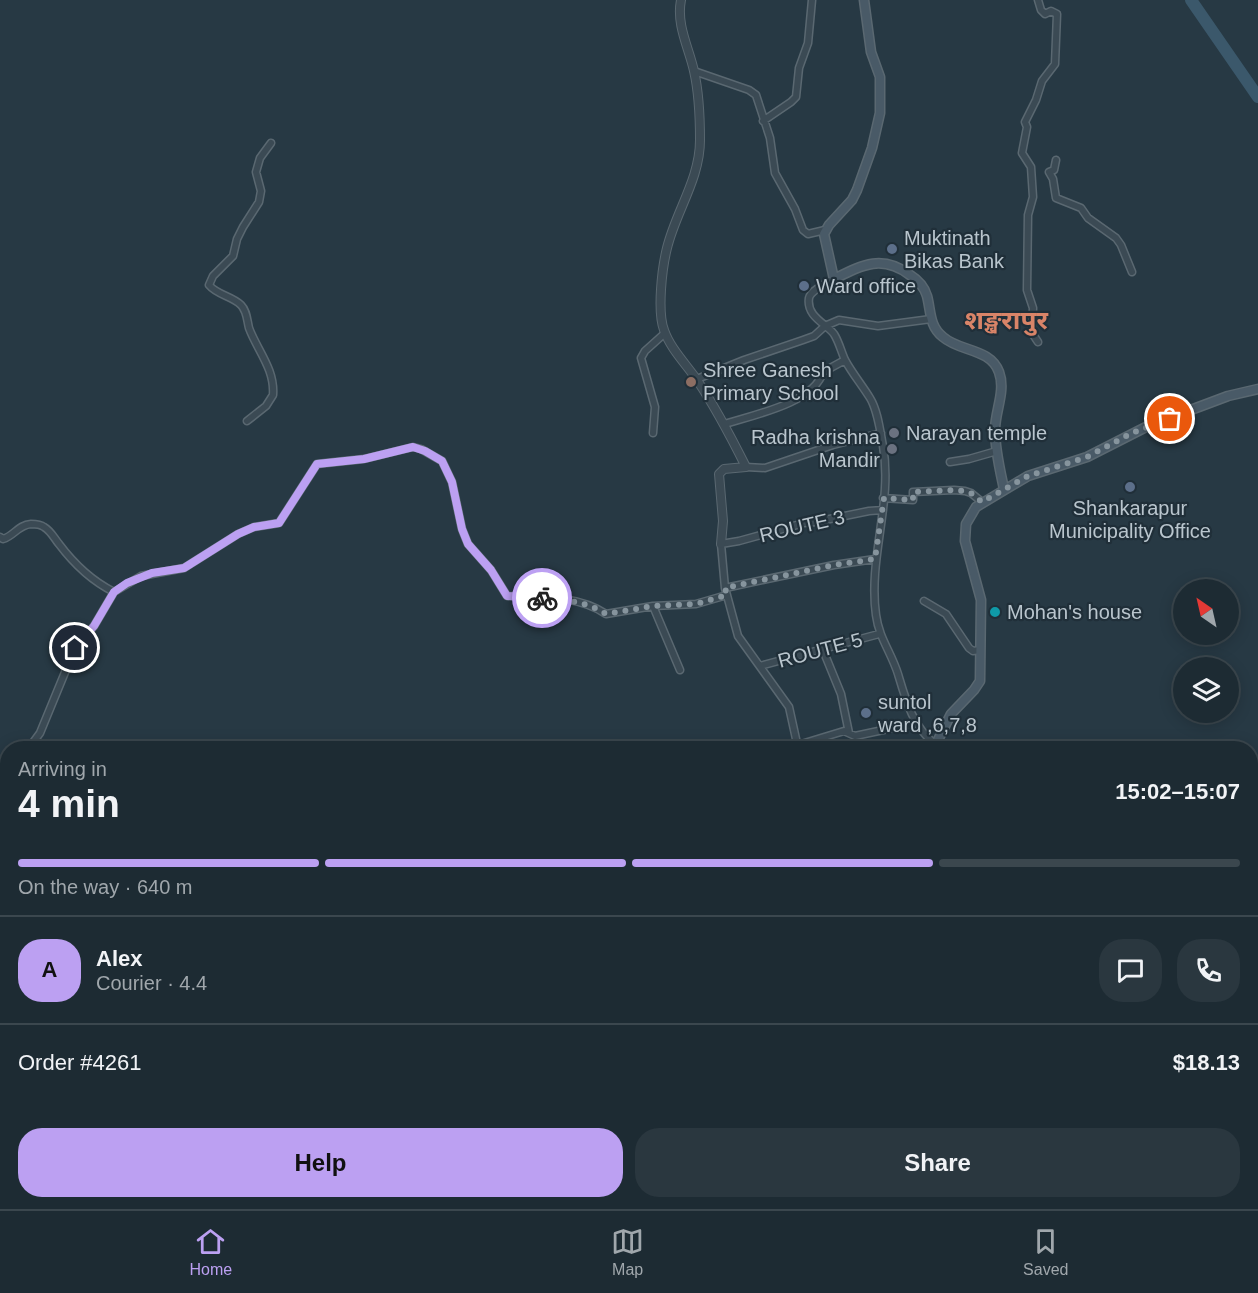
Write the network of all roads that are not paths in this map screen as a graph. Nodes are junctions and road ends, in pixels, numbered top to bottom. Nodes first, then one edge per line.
1 (681, 0) edge
2 (812, 0) edge
3 (864, 0) edge
4 (1038, 0) edge
5 (694, 71) junction
6 (763, 121) junction
7 (271, 143) dead end
8 (1056, 160) dead end
9 (825, 230) junction
10 (1132, 272) dead end
11 (834, 279) junction
12 (931, 319) junction
13 (825, 326) junction
14 (665, 333) junction
15 (1038, 342) dead end
16 (845, 360) junction
17 (697, 379) junction
18 (1258, 389) edge
19 (247, 421) dead end
20 (725, 424) junction
21 (653, 433) dead end
22 (881, 433) junction
23 (997, 451) junction
24 (950, 462) dead end
25 (746, 467) junction
26 (1004, 489) junction
27 (884, 498) junction
28 (982, 502) junction
29 (883, 510) junction
30 (0, 537) edge
31 (721, 544) junction
32 (875, 559) junction
33 (725, 588) junction
34 (114, 592) junction
35 (727, 595) junction
36 (924, 601) dead end
37 (653, 606) junction
38 (879, 634) junction
39 (823, 650) junction
40 (980, 650) junction
41 (760, 666) junction
42 (680, 670) dead end
43 (916, 723) junction
44 (849, 733) junction
45 (34, 741) edge
46 (797, 741) edge
47 (815, 741) edge
48 (929, 741) edge
49 (938, 741) edge
50 (676, 1209) edge
51 (682, 1209) edge

1 - 5 street
2 - 6 street
3 - 9 main road
4 - 15 street
5 - 6 street
5 - 14 street
6 - 9 street
7 - 19 street
8 - 10 street
9 - 11 main road
11 - 12 main road
11 - 13 street
12 - 13 street
12 - 23 main road
13 - 16 street
13 - 17 street
14 - 17 street
14 - 21 street
16 - 20 street
16 - 22 street
17 - 20 street
18 - 26 main road
20 - 25 street
22 - 25 street
22 - 27 street
23 - 24 street
23 - 26 main road
25 - 31 street
26 - 28 main road
27 - 28 street
27 - 29 street
28 - 40 main road
29 - 31 street, ROUTE 3
29 - 32 street
30 - 34 street
31 - 33 street
32 - 33 street
32 - 38 street
33 - 35 street
34 - 37 street
34 - 45 street
35 - 37 street
35 - 41 street
36 - 40 street
37 - 42 street
38 - 39 street, ROUTE 5
38 - 43 street
39 - 41 street, ROUTE 5
39 - 44 street
40 - 49 main road
41 - 46 street
43 - 44 street
43 - 48 street
44 - 47 street
50 - 51 street

